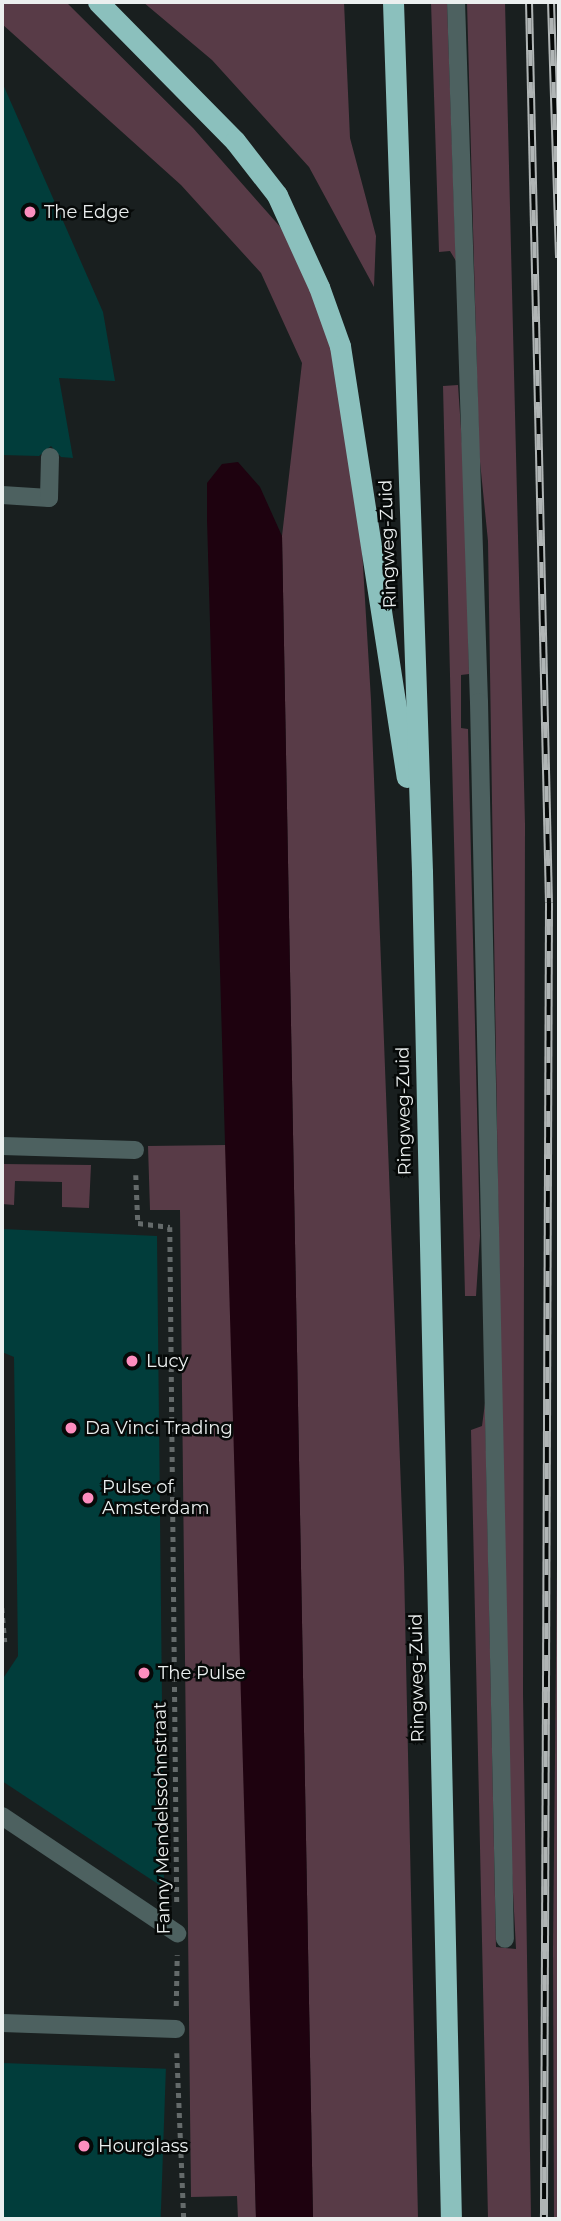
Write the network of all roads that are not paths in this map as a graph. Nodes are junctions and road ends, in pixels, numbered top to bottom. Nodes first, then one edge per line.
1 (98, 2) edge
2 (393, 2) edge
3 (456, 2) edge
4 (50, 457) dead end
5 (2, 495) edge
6 (422, 872) junction
7 (2, 1146) edge
8 (135, 1150) road end
9 (2, 1816) edge
10 (177, 1933) road end
11 (505, 1938) dead end
12 (2, 2023) edge
13 (176, 2029) road end
14 (451, 2219) edge

1 - 6 highway
2 - 6 highway, Ringweg-Zuid
3 - 11 street
4 - 5 street
6 - 14 highway, Ringweg-Zuid
7 - 8 street
9 - 10 street
12 - 13 street

